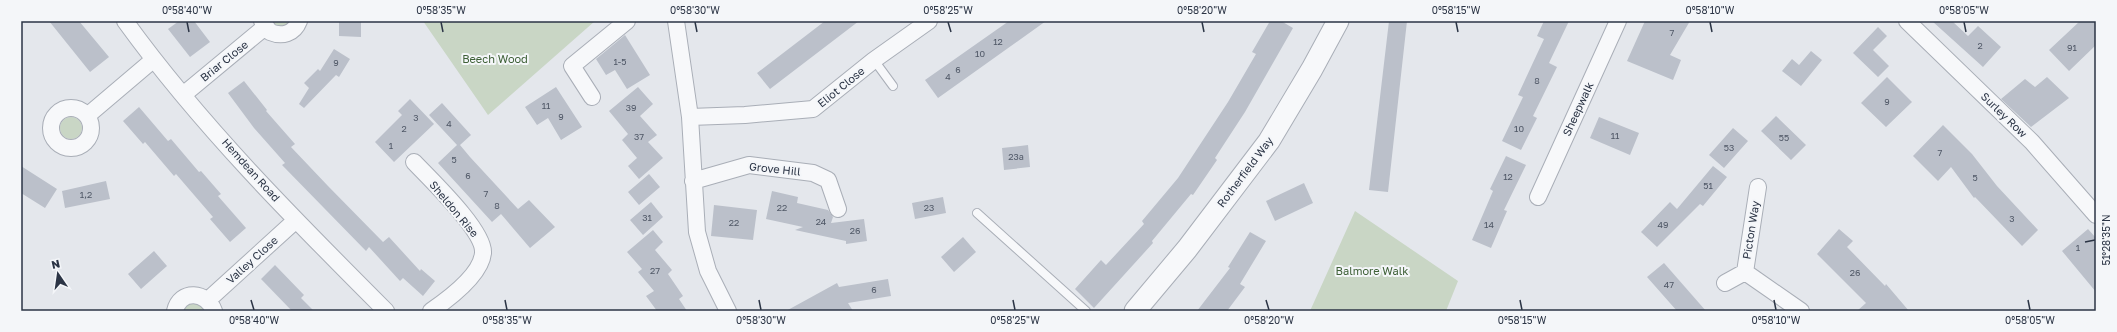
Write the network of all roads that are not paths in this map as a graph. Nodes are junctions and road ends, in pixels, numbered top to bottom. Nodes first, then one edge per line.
1 (125, 21) edge
2 (299, 21) edge
3 (627, 21) edge
4 (676, 21) edge
5 (929, 21) edge
6 (1338, 21) edge
7 (1618, 21) edge
8 (1907, 21) edge
9 (263, 24) edge
10 (153, 60) junction
11 (874, 60) junction
12 (893, 86) dead end
13 (183, 95) junction
14 (592, 97) dead end
15 (87, 116) dead end
16 (690, 117) junction
17 (414, 162) dead end
18 (693, 181) junction
19 (1758, 187) dead end
20 (1538, 197) dead end
21 (838, 209) dead end
22 (977, 213) dead end
23 (2096, 215) edge
24 (296, 220) junction
25 (1744, 272) junction
26 (1725, 283) dead end
27 (211, 306) edge
28 (174, 311) edge
29 (386, 311) edge
30 (431, 311) edge
31 (728, 311) edge
32 (1086, 311) edge
33 (1135, 311) edge
34 (1801, 311) edge

1 - 10 street, Hemdean Road
2 - 9 street, Briar Close
3 - 14 street
4 - 16 street
5 - 11 street, Eliot Close
6 - 33 street, Rotherfield Way
7 - 20 street, Sheepwalk
8 - 23 street, Surley Row
9 - 13 street, Briar Close
10 - 13 street, Hemdean Road
10 - 15 street
11 - 12 lane
11 - 16 street, Eliot Close
13 - 24 street, Hemdean Road
16 - 18 street
17 - 30 street, Sheldon Rise
18 - 21 street, Grove Hill
18 - 31 street
19 - 25 street, Picton Way
22 - 32 lane
24 - 27 street, Valley Close
24 - 29 street, Hemdean Road
25 - 26 street, Picton Way
25 - 34 street, Picton Way
27 - 28 street, Valley Close

